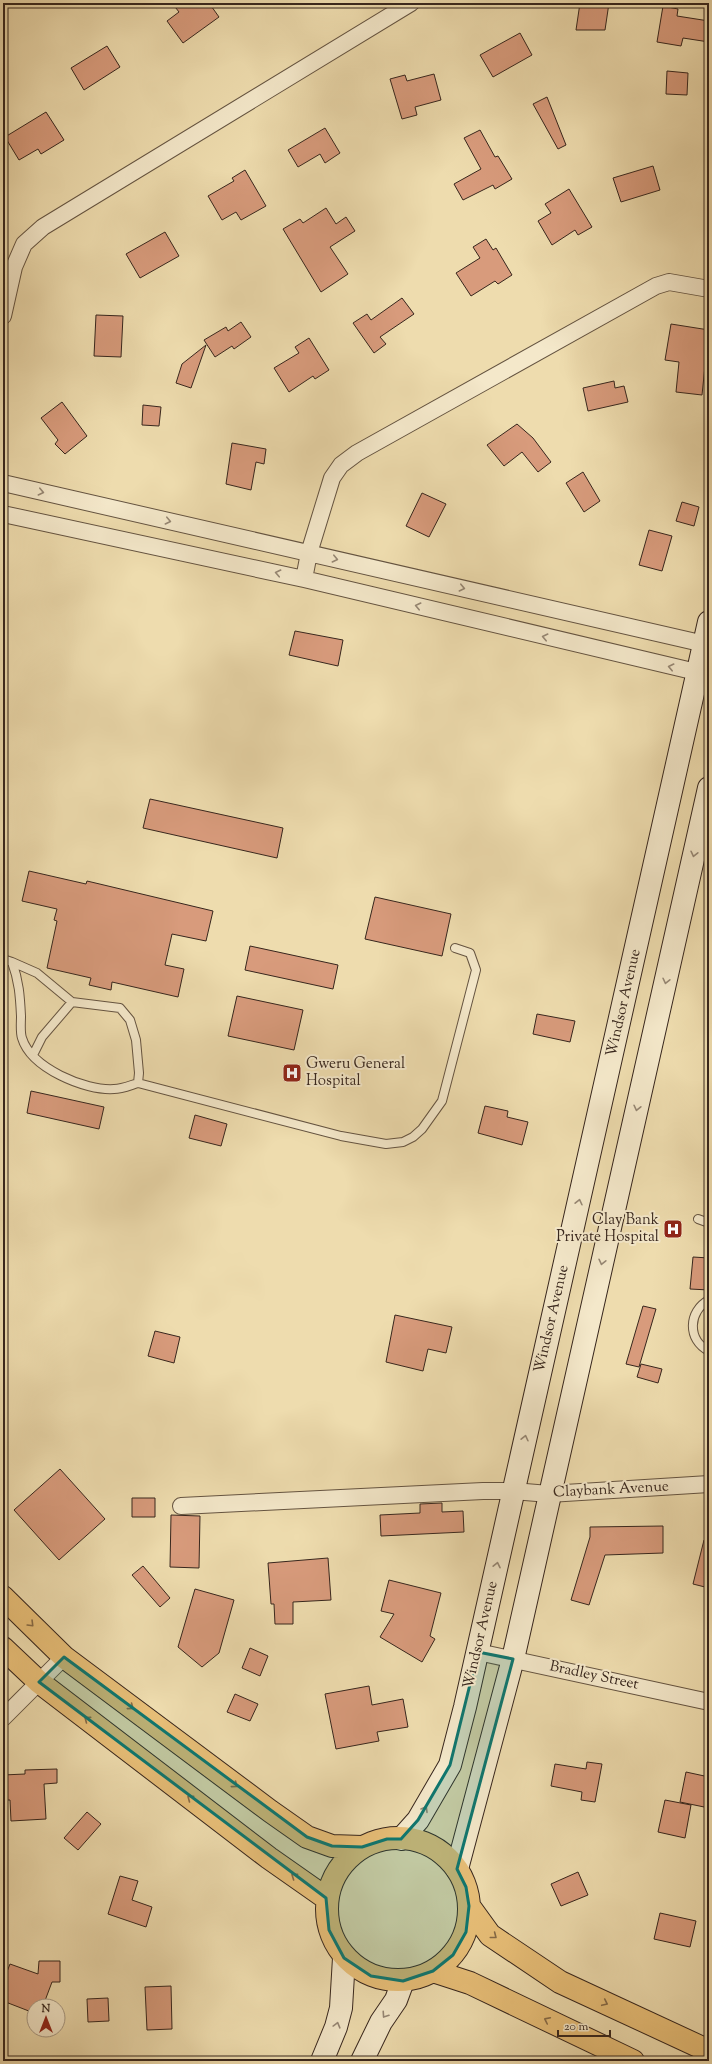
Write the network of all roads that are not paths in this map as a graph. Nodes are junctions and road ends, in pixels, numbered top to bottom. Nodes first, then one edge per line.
1 (411, 3) edge
2 (709, 289) edge
3 (3, 316) edge
4 (3, 483) edge
5 (3, 514) edge
6 (309, 553) junction
7 (304, 579) junction
8 (709, 622) edge
9 (706, 645) edge
10 (703, 674) edge
11 (709, 788) edge
12 (456, 948) dead end
13 (3, 959) edge
14 (12, 962) junction
15 (72, 1002) junction
16 (32, 1055) junction
17 (138, 1083) junction
18 (698, 1219) dead end
19 (709, 1223) edge
20 (709, 1300) edge
21 (709, 1351) edge
22 (709, 1484) edge
23 (514, 1491) junction
24 (549, 1494) junction
25 (181, 1506) dead end
26 (3, 1597) edge
27 (3, 1648) edge
28 (478, 1652) junction
29 (64, 1657) junction
30 (513, 1659) junction
31 (39, 1682) junction
32 (709, 1702) edge
33 (3, 1718) edge
34 (401, 1839) junction
35 (362, 1847) junction
36 (457, 1869) junction
37 (326, 1898) junction
38 (469, 1906) junction
39 (344, 1958) junction
40 (433, 1971) junction
41 (403, 1981) junction
42 (709, 2051) edge
43 (322, 2061) edge
44 (362, 2061) edge
45 (633, 2061) edge

1 - 3 street
2 - 6 street
4 -> 6 street
7 -> 5 street
6 - 7 street
6 -> 9 street
10 -> 7 street
8 - 9 main road, Windsor Avenue
9 - 10 main road, Windsor Avenue
23 -> 10 main road, Windsor Avenue
11 -> 24 main road
12 - 17 lane
13 - 14 lane
14 - 15 lane
14 - 16 lane
15 - 16 lane
15 - 17 lane
16 - 17 lane
18 - 19 lane
20 - 21 lane
22 - 24 street, Claybank Avenue
23 - 24 street, Claybank Avenue
23 - 25 street, Claybank Avenue
28 -> 23 main road, Windsor Avenue
24 - 30 main road
26 -> 29 highway
27 - 31 highway
28 - 30 street, Bradley Street
34 -> 28 main road, Windsor Avenue
29 - 31 street
29 -> 35 highway
30 - 32 street, Bradley Street
30 - 36 main road
31 - 33 street
37 -> 31 highway
34 - 35 highway
34 - 36 highway
35 - 37 highway
36 - 38 highway
37 - 39 highway
38 - 40 highway
38 -> 42 highway
39 - 41 highway
43 -> 39 main road
40 - 41 highway
45 -> 40 highway
41 -> 44 main road

